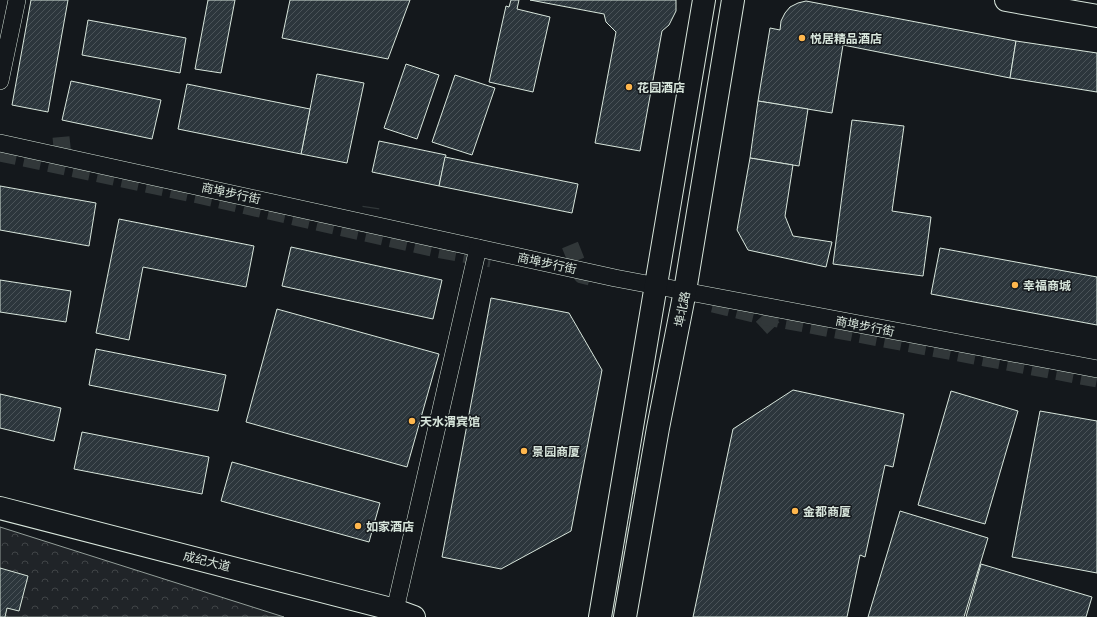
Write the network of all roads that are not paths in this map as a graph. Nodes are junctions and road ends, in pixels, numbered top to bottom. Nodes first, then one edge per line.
1 (17, 0) edge
2 (704, 0) edge
3 (733, 0) edge
4 (1006, 0) edge
5 (1097, 16) edge
6 (0, 81) edge
7 (0, 143) edge
8 (478, 248) junction
9 (656, 286) junction
10 (685, 292) junction
11 (1097, 369) edge
12 (0, 508) edge
13 (405, 613) edge
14 (600, 617) edge
15 (625, 617) edge

1 - 6 street
2 - 9 main road
3 - 10 main road, 埠北路
4 - 5 main road
7 - 8 street, 商埠步行街
8 - 9 street, 商埠步行街
8 - 13 street
9 - 10 street, 商埠步行街
9 - 14 main road
10 - 11 street, 商埠步行街
10 - 15 main road, 埠北路
12 - 13 main road, 成纪大道

